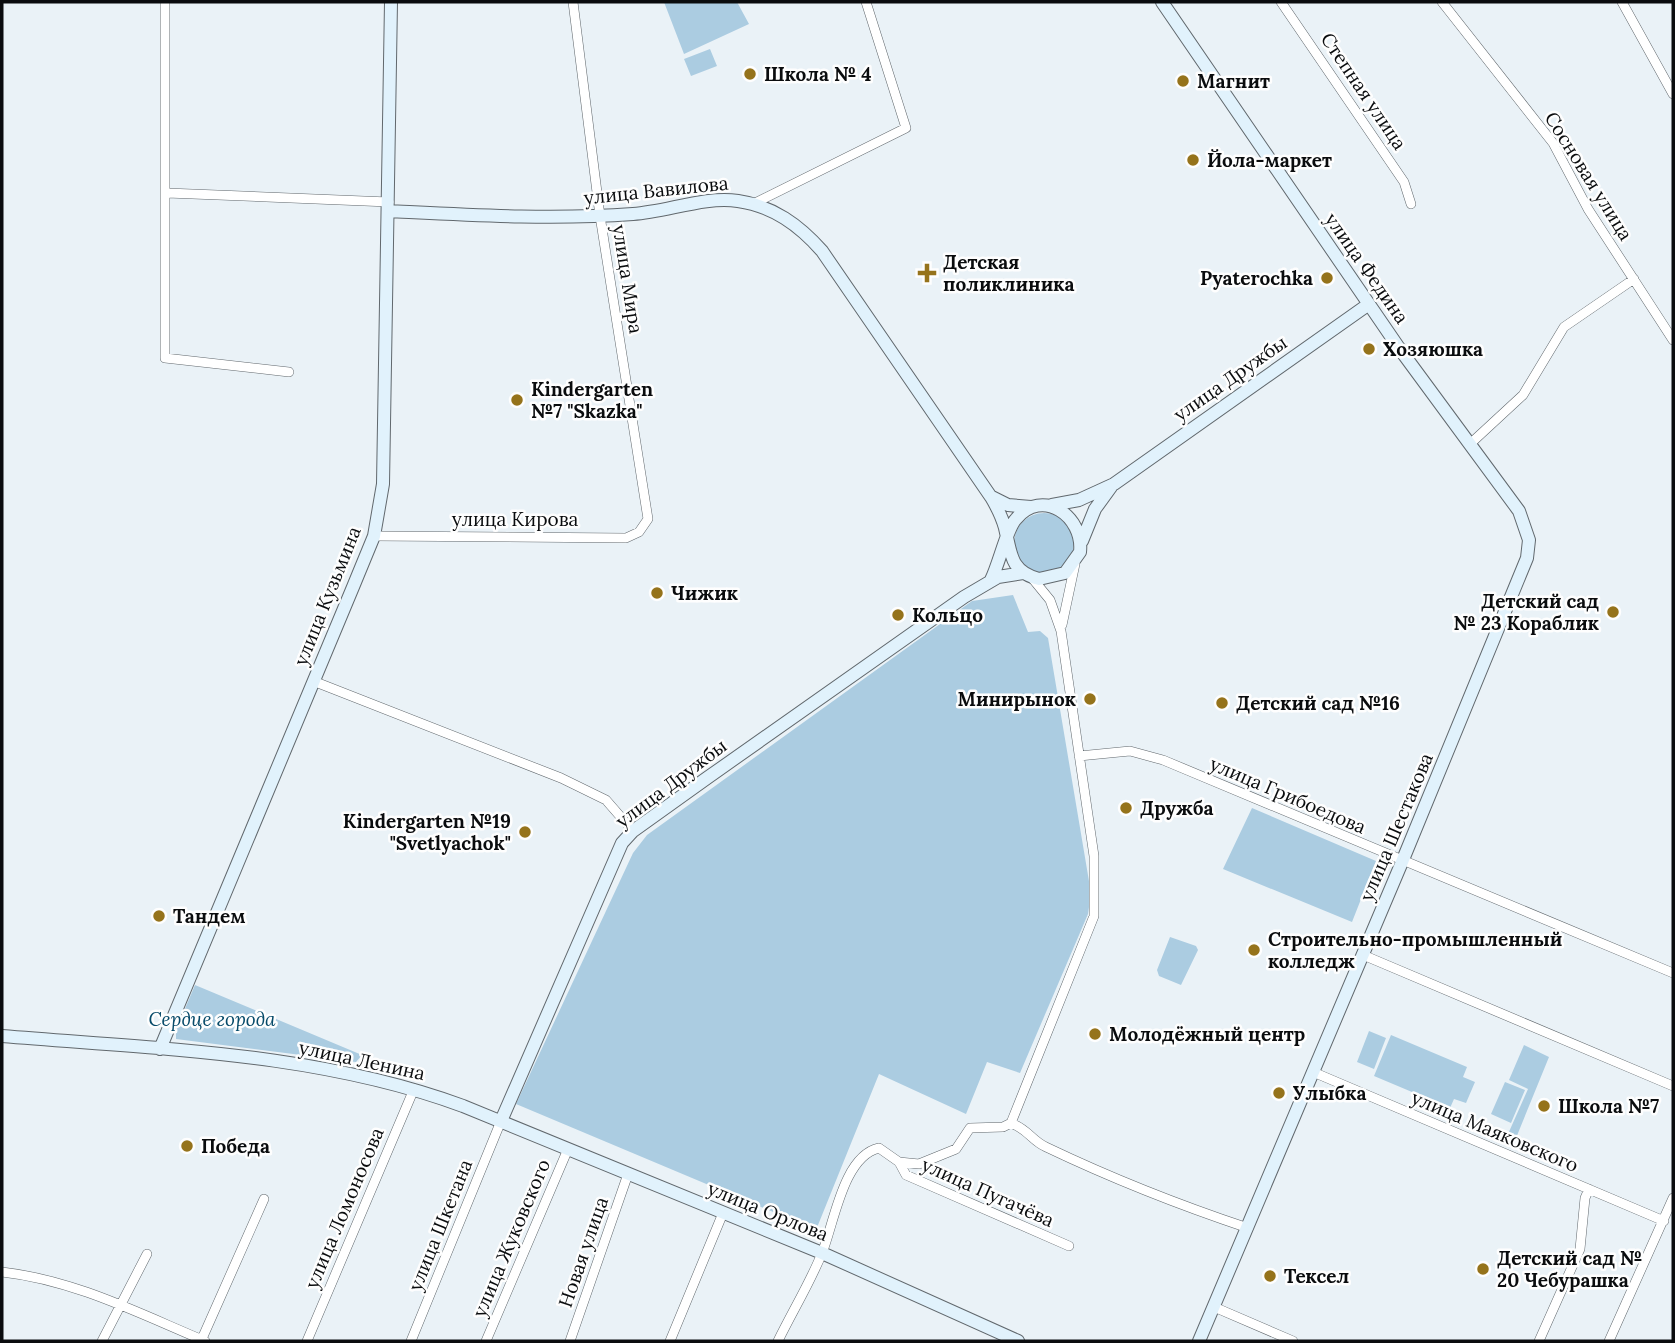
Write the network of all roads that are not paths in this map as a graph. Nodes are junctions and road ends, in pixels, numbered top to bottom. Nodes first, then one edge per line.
1 (165, 2) edge
2 (391, 2) edge
3 (573, 2) edge
4 (866, 2) edge
5 (1161, 2) edge
6 (1281, 2) edge
7 (1442, 2) edge
8 (1622, 2) edge
9 (1673, 94) edge
10 (167, 193) junction
11 (753, 204) junction
12 (1411, 204) dead end
13 (389, 206) junction
14 (600, 216) junction
15 (1634, 279) junction
16 (1369, 304) junction
17 (1673, 340) edge
18 (289, 372) dead end
19 (1470, 444) junction
20 (1114, 484) junction
21 (991, 497) junction
22 (1040, 506) junction
23 (648, 519) joint
24 (374, 536) junction
25 (1007, 538) junction
26 (1081, 544) junction
27 (1527, 558) joint
28 (1076, 560) junction
29 (1027, 575) junction
30 (991, 580) junction
31 (1061, 631) junction
32 (313, 681) junction
33 (1079, 757) junction
34 (633, 831) junction
35 (1402, 862) junction
36 (1363, 955) junction
37 (1673, 973) edge
38 (2, 1036) edge
39 (160, 1049) junction
40 (1313, 1072) junction
41 (1673, 1086) edge
42 (414, 1089) junction
43 (501, 1121) junction
44 (1011, 1123) junction
45 (568, 1149) junction
46 (899, 1162) junction
47 (628, 1174) junction
48 (1589, 1189) junction
49 (1673, 1198) edge
50 (264, 1199) dead end
51 (723, 1213) junction
52 (1664, 1221) junction
53 (1248, 1228) junction
54 (1069, 1247) dead end
55 (147, 1254) dead end
56 (822, 1254) junction
57 (2, 1272) edge
58 (122, 1304) junction
59 (1214, 1307) junction
60 (102, 1341) edge
61 (203, 1341) edge
62 (307, 1341) edge
63 (411, 1341) edge
64 (486, 1341) edge
65 (570, 1341) edge
66 (670, 1341) edge
67 (778, 1341) edge
68 (1018, 1341) edge
69 (1199, 1341) edge
70 (1293, 1341) edge
71 (1539, 1341) edge
72 (1609, 1341) edge

1 - 10 street
2 - 13 street, улица Кузьмина
3 - 14 street, улица Мира
4 - 11 street
5 - 16 street, улица Федина
6 - 12 street, Степная улица
7 - 15 street, Сосновая улица
8 - 9 street
10 - 13 street, улица Вавилова
10 - 18 street
11 - 14 street, улица Вавилова
11 - 21 street, улица Вавилова
13 - 14 street, улица Вавилова
13 - 24 street, улица Кузьмина
14 - 23 street, улица Мира
15 - 17 street, Сосновая улица
15 - 19 street
16 - 19 street, улица Федина
16 - 20 street, улица Дружбы
19 - 27 street, улица Федина
20 - 22 street
20 - 26 street
21 - 22 street
21 - 25 street, улица Вавилова
22 - 25 street
22 - 26 street
23 - 24 street, улица Кирова
24 - 32 street, улица Кузьмина
25 - 29 street
25 - 30 street
26 - 28 street
27 - 35 street, улица Шестакова
28 - 29 street
28 - 31 street
29 - 30 street
29 - 31 street
30 - 34 street, улица Дружбы
31 - 33 street
32 - 34 street
32 - 39 street, улица Кузьмина
33 - 35 street, улица Грибоедова
33 - 44 street
34 - 43 street, улица Дружбы
35 - 36 street, улица Шестакова
35 - 37 street, улица Грибоедова
36 - 40 street, улица Шестакова
36 - 41 street
38 - 39 street, улица Ленина
39 - 42 street, улица Ленина
40 - 48 street, улица Маяковского
40 - 53 street, улица Шестакова
42 - 43 street, улица Ленина
42 - 62 street, улица Ломоносова
43 - 45 street, улица Орлова
43 - 63 street, улица Шкетана
44 - 46 street, улица Пугачёва
44 - 53 street
45 - 47 street, улица Орлова
45 - 64 street, улица Жуковского
46 - 54 street, улица Пугачёва
46 - 56 street, улица Пугачёва
47 - 51 street, улица Орлова
47 - 65 street, Новая улица
48 - 52 street, улица Маяковского
48 - 71 street
49 - 52 street
50 - 61 street
51 - 56 street, улица Орлова
51 - 66 street
52 - 72 street
53 - 59 street, улица Шестакова
55 - 58 street
56 - 67 street
56 - 68 street, улица Орлова
57 - 58 street
58 - 60 street
58 - 61 street
59 - 69 street, улица Шестакова
59 - 70 street

